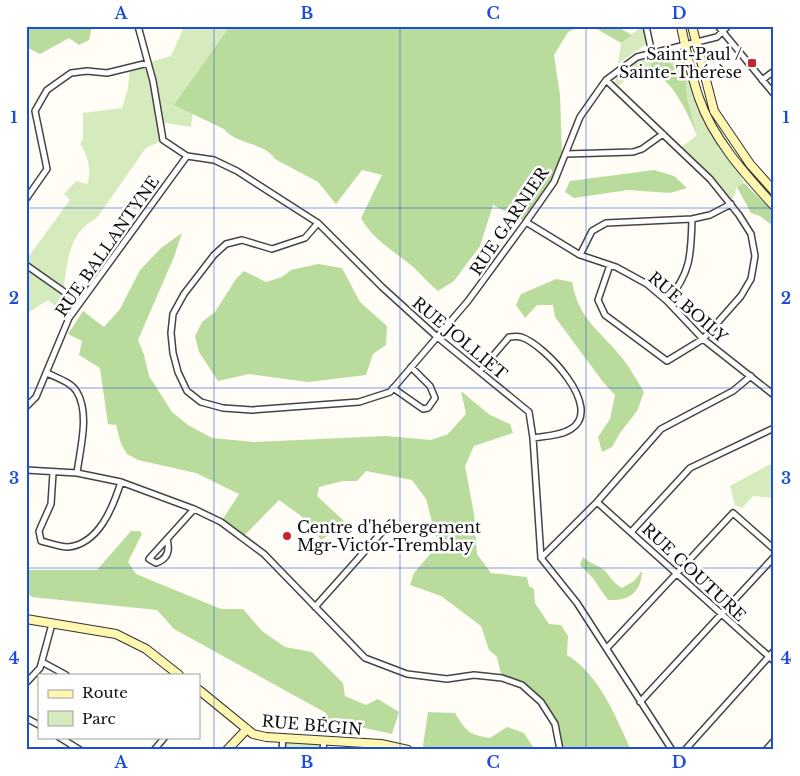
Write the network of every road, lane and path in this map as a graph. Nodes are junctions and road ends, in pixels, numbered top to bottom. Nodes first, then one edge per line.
1 (138, 26) edge
2 (646, 26) edge
3 (682, 26) edge
4 (692, 26) edge
5 (718, 26) edge
6 (728, 26) edge
7 (722, 32) junction
8 (696, 43) junction
9 (683, 46) junction
10 (652, 52) junction
11 (148, 63) junction
12 (774, 71) edge
13 (606, 80) junction
14 (762, 80) junction
15 (774, 94) edge
16 (663, 134) junction
17 (566, 154) junction
18 (187, 156) junction
19 (774, 191) edge
20 (26, 199) edge
21 (731, 204) junction
22 (774, 206) edge
23 (692, 219) junction
24 (526, 222) junction
25 (318, 223) junction
26 (580, 255) junction
27 (26, 265) edge
28 (610, 265) junction
29 (668, 301) junction
30 (80, 303) junction
31 (436, 336) junction
32 (703, 338) junction
33 (411, 367) junction
34 (480, 371) junction
35 (47, 373) junction
36 (751, 376) junction
37 (393, 388) junction
38 (774, 395) edge
39 (26, 407) edge
40 (774, 428) edge
41 (533, 438) junction
42 (26, 470) edge
43 (54, 473) junction
44 (77, 473) junction
45 (121, 482) junction
46 (597, 502) junction
47 (194, 509) junction
48 (390, 524) dead end
49 (632, 531) junction
50 (168, 539) junction
51 (774, 549) edge
52 (774, 557) edge
53 (541, 558) junction
54 (676, 574) junction
55 (315, 607) junction
56 (721, 614) junction
57 (26, 619) edge
58 (52, 624) junction
59 (607, 648) junction
60 (774, 651) edge
61 (771, 659) edge
62 (42, 662) junction
63 (64, 674) edge
64 (178, 674) edge
65 (26, 683) edge
66 (200, 691) edge
67 (640, 702) junction
68 (26, 718) edge
69 (38, 724) edge
70 (250, 732) junction
71 (284, 736) junction
72 (61, 738) edge
73 (164, 738) edge
74 (324, 740) junction
75 (774, 741) edge
76 (395, 748) edge
77 (80, 750) edge
78 (154, 750) edge
79 (227, 750) edge
80 (282, 750) edge
81 (323, 750) edge
82 (408, 750) edge
83 (560, 750) edge
84 (672, 750) edge
85 (685, 750) edge
86 (766, 750) edge

1 - 11 street, RUE JOLLIET
2 - 10 street
3 - 9 street
4 - 8 street
5 - 7 street
6 - 7 street
7 - 8 street, RUE GARNIER
7 - 14 street
8 - 9 street, RUE GARNIER
8 - 19 street
9 - 10 street, RUE GARNIER
9 - 22 street
10 - 13 street, RUE GARNIER
11 - 18 street, RUE JOLLIET
11 - 20 street
12 - 14 street
13 - 16 street
13 - 17 street, RUE GARNIER
14 - 15 street
16 - 17 street
16 - 21 street
17 - 24 street, RUE GARNIER
18 - 25 street, RUE JOLLIET
18 - 30 street, RUE BALLANTYNE
21 - 23 street
21 - 32 street
23 - 26 street
23 - 29 street
24 - 26 street, RUE BOILY
24 - 31 street, RUE GARNIER
25 - 31 street, RUE JOLLIET
25 - 37 street
26 - 28 street, RUE BOILY
27 - 30 street
28 - 29 street, RUE BOILY
28 - 32 street
29 - 32 street, RUE BOILY
30 - 35 street, RUE BALLANTYNE
31 - 33 street, RUE GARNIER
31 - 34 street, RUE JOLLIET
32 - 36 street, RUE BOILY
33 - 37 street, RUE GARNIER
33 - 37 street
34 - 41 street, RUE JOLLIET
34 - 41 street
35 - 39 street, RUE BALLANTYNE
35 - 44 street
36 - 38 street, RUE BOILY
36 - 46 street
40 - 49 street
41 - 53 street, RUE JOLLIET
42 - 43 street
43 - 44 street
43 - 45 street
44 - 45 street
45 - 47 street
46 - 49 street, RUE COUTURE
46 - 53 street
47 - 50 street
47 - 55 street
48 - 55 street
49 - 54 street, RUE COUTURE
50 - 50 street
51 - 54 street
52 - 56 street
53 - 59 street
54 - 56 street, RUE COUTURE
54 - 59 street
55 - 83 street
56 - 61 street, RUE COUTURE
56 - 67 street
57 - 58 street
58 - 62 street
58 - 64 street
59 - 67 street
60 - 61 street
61 - 85 street
62 - 63 street
62 - 65 street
66 - 70 street, RUE BÉGIN
67 - 84 street
68 - 69 street
70 - 71 street, RUE BÉGIN
70 - 79 street
71 - 74 street, RUE BÉGIN
71 - 80 street
72 - 77 street
73 - 78 street
74 - 76 street, RUE BÉGIN
74 - 81 street
75 - 86 street
76 - 82 street, RUE BÉGIN

